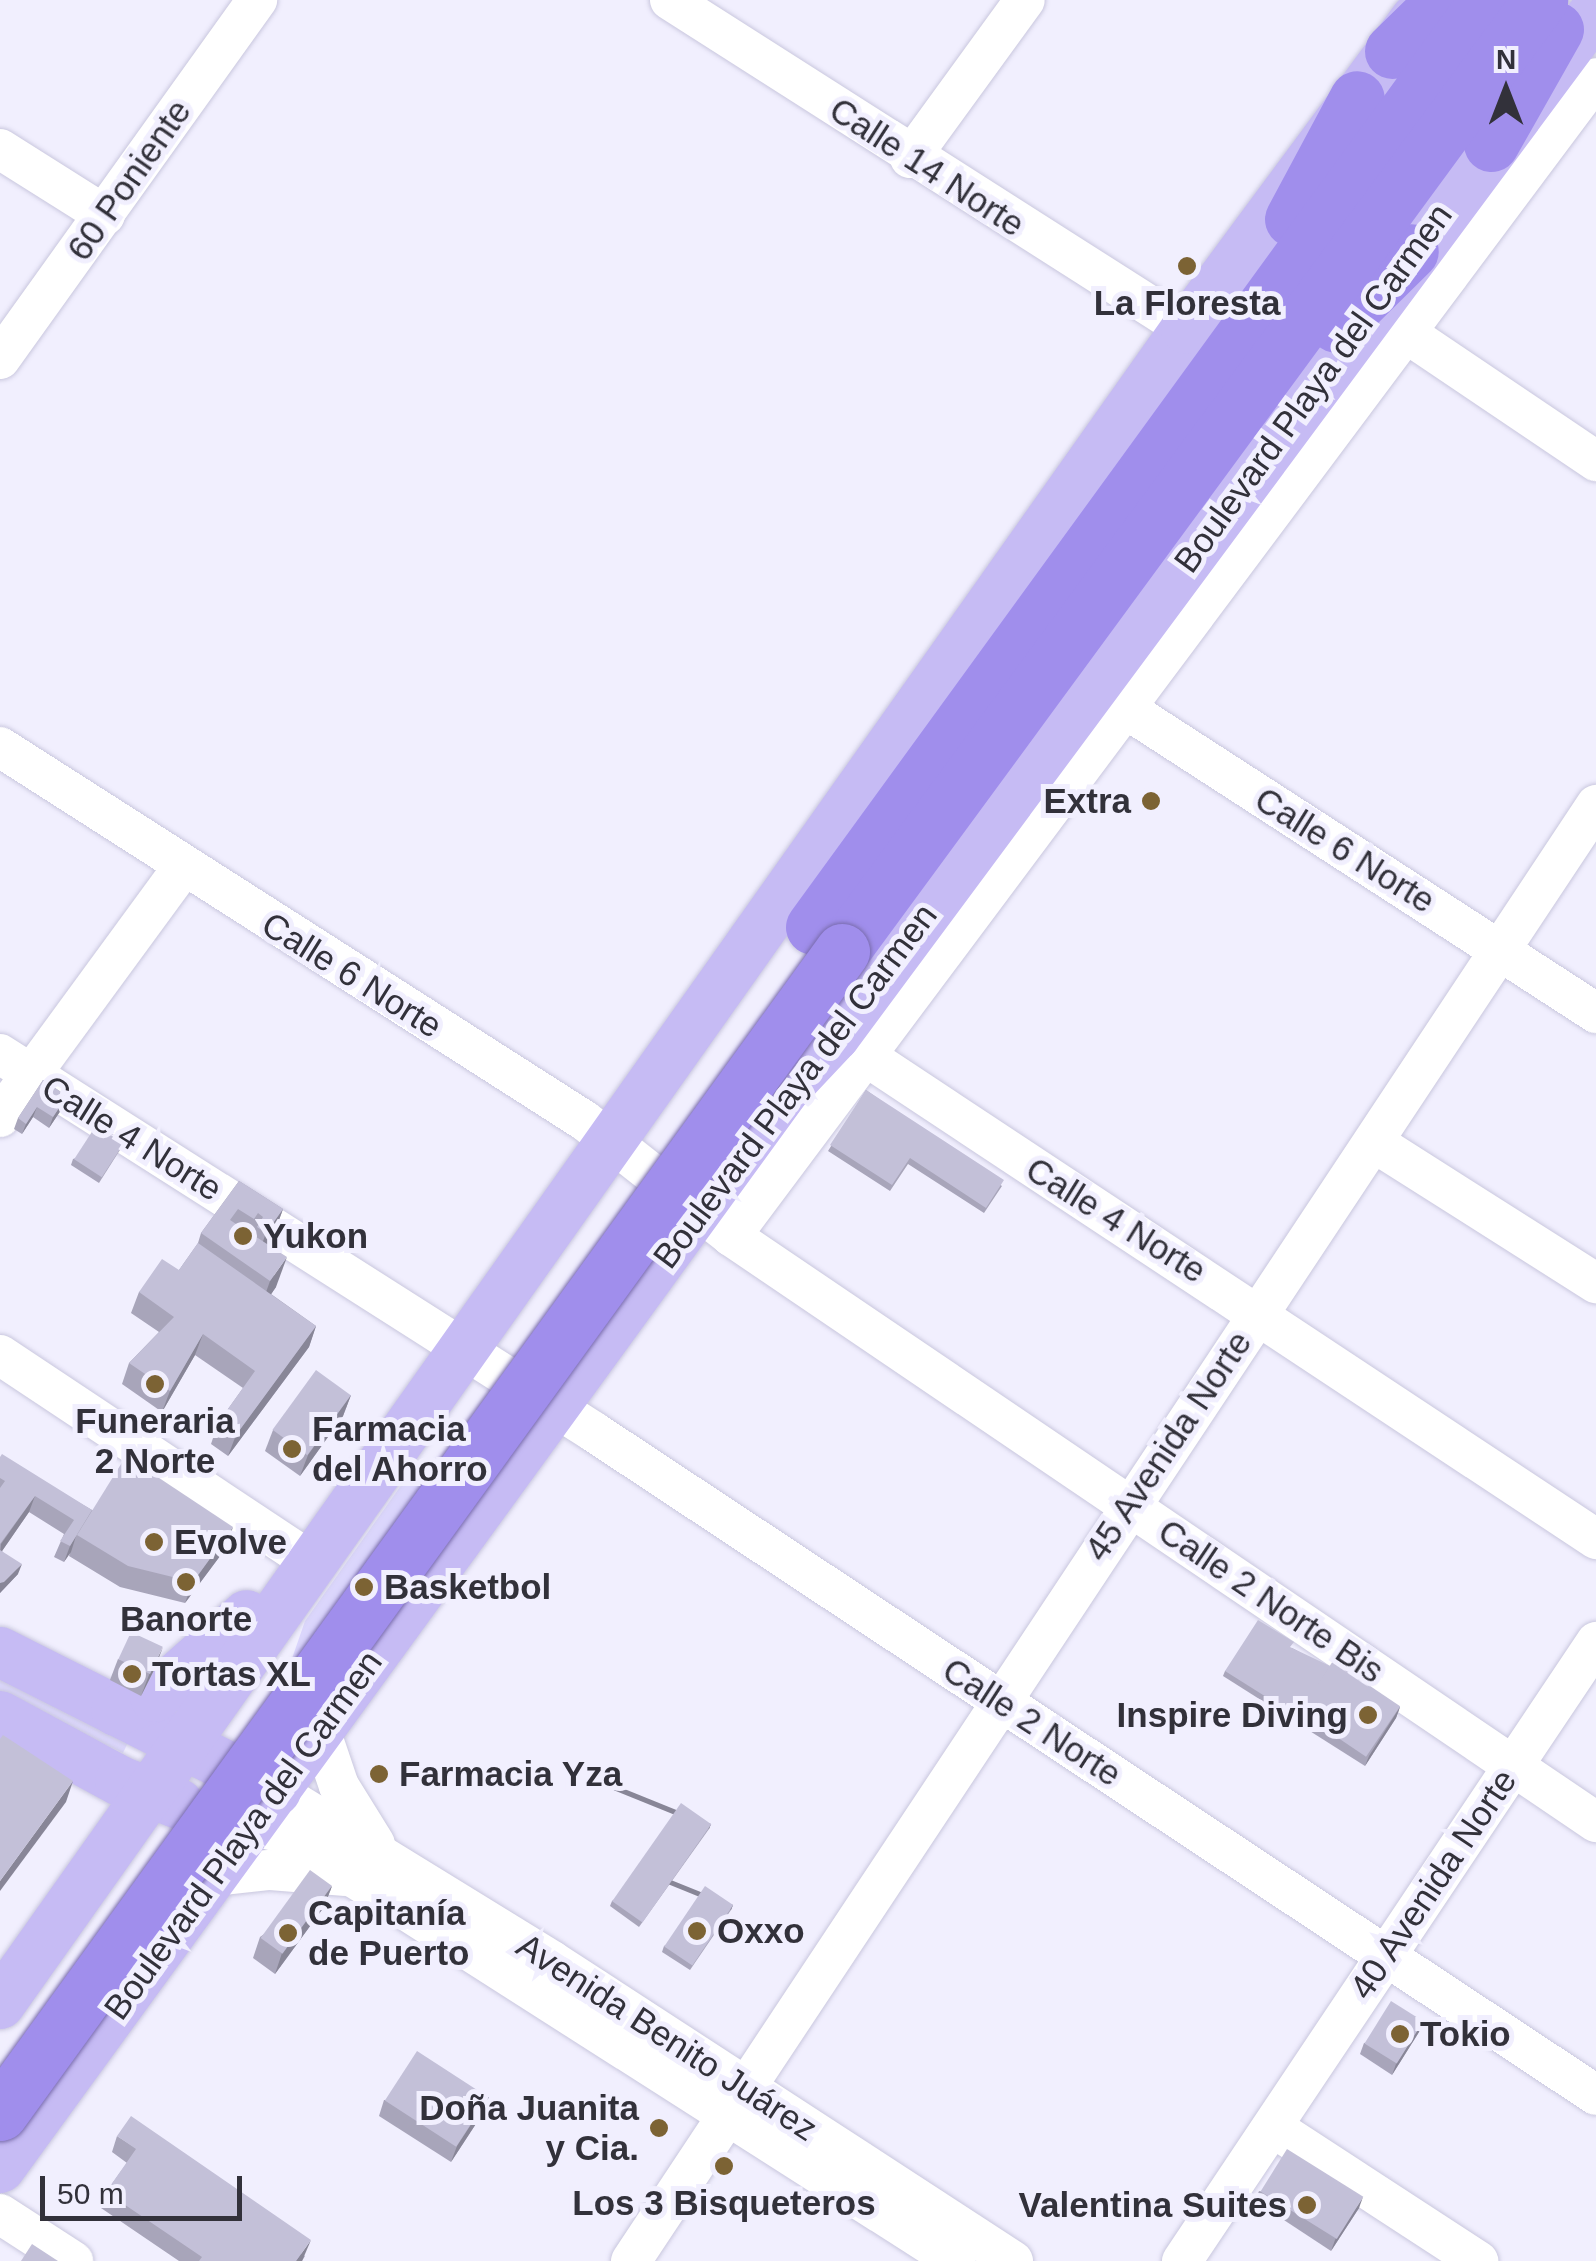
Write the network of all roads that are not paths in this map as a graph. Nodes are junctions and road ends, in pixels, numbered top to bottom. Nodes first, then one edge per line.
1 (670, 0) edge
2 (1025, 0) edge
3 (1430, 0) edge
4 (1444, 0) edge
5 (1487, 0) edge
6 (1540, 0) edge
7 (1571, 0) edge
8 (238, 6) edge
9 (1596, 10) edge
10 (1392, 51) junction
11 (1586, 78) edge
12 (1356, 98) junction
13 (1492, 144) junction
14 (0, 149) edge
15 (910, 158) junction
16 (105, 215) junction
17 (1411, 250) junction
18 (1390, 322) junction
19 (1186, 329) junction
20 (0, 359) edge
21 (1206, 421) junction
22 (1596, 461) edge
23 (1108, 697) junction
24 (0, 747) edge
25 (1596, 805) edge
26 (992, 826) junction
27 (182, 868) junction
28 (993, 886) junction
29 (1502, 949) junction
30 (844, 953) junction
31 (932, 965) junction
32 (1596, 1013) edge
33 (848, 1046) junction
34 (16, 1064) edge
35 (0, 1117) edge
36 (613, 1141) junction
37 (1375, 1143) junction
38 (715, 1224) junction
39 (1596, 1283) edge
40 (1259, 1312) junction
41 (466, 1352) junction
42 (0, 1355) edge
43 (553, 1408) junction
44 (1128, 1504) junction
45 (1596, 1540) edge
46 (308, 1572) junction
47 (1596, 1642) edge
48 (0, 1652) edge
49 (1000, 1701) junction
50 (116, 1711) junction
51 (0, 1716) edge
52 (320, 1730) junction
53 (188, 1744) junction
54 (1513, 1764) junction
55 (150, 1794) junction
56 (264, 1808) junction
57 (1596, 1822) edge
58 (369, 1866) junction
59 (213, 1876) junction
60 (1383, 1956) junction
61 (0, 2004) edge
62 (0, 2054) edge
63 (1596, 2096) edge
64 (734, 2103) junction
65 (0, 2114) edge
66 (1274, 2128) junction
67 (0, 2168) edge
68 (0, 2214) edge
69 (73, 2261) edge
70 (631, 2261) edge
71 (956, 2261) edge
72 (1013, 2261) edge
73 (1182, 2261) edge
74 (1478, 2261) edge

1 - 15 street, Calle 14 Norte
2 - 15 street
3 - 10 main road
4 - 10 highway
5 - 21 highway
6 - 21 highway
7 - 13 highway
8 - 16 street, 60 Poniente
9 - 11 main road, Boulevard Playa del Carmen
10 - 12 main road
11 - 13 main road, Boulevard Playa del Carmen
11 - 18 street
12 - 19 main road
12 - 21 highway
13 - 17 main road, Boulevard Playa del Carmen
14 - 16 street
15 - 19 street, Calle 14 Norte
16 - 20 street, 60 Poniente
17 - 18 main road, Boulevard Playa del Carmen
17 - 21 highway
18 - 22 street
18 - 23 main road, Boulevard Playa del Carmen
19 - 36 main road
21 - 30 highway
23 - 26 main road, Boulevard Playa del Carmen
23 - 28 street
23 - 29 street, Calle 6 Norte
24 - 27 street, Calle 6 Norte
25 - 29 street, 45 Avenida Norte
26 - 28 main road
26 - 30 main road, Boulevard Playa del Carmen
27 - 34 street
27 - 36 street, Calle 6 Norte
28 - 31 street
29 - 32 street, Calle 6 Norte
29 - 37 street, 45 Avenida Norte
30 - 31 main road
30 - 33 main road, Boulevard Playa del Carmen
30 - 62 highway
30 - 65 highway, bridge
31 - 33 street
33 - 38 main road, Boulevard Playa del Carmen
33 - 40 street, Calle 4 Norte
34 - 35 street
34 - 41 street, Calle 4 Norte
36 - 38 street, Calle 6 Norte
36 - 41 main road
37 - 39 street
37 - 40 street, 45 Avenida Norte
38 - 43 main road, Boulevard Playa del Carmen
38 - 44 street, Calle 2 Norte Bis
40 - 44 street, 45 Avenida Norte
40 - 45 street, Calle 4 Norte
41 - 43 street, Calle 2 Norte
41 - 46 main road
42 - 46 street
43 - 49 street, Calle 2 Norte
43 - 52 main road, Boulevard Playa del Carmen
44 - 49 street, 45 Avenida Norte
44 - 54 street, Calle 2 Norte Bis
46 - 50 main road
46 - 53 main road
47 - 54 street, 40 Avenida Norte
48 - 50 main road, Avenida Benito Juárez
49 - 60 street, Calle 2 Norte
49 - 64 street, 45 Avenida Norte
50 - 53 main road, Avenida Benito Juárez
51 - 55 main road, Avenida Benito Juárez
52 - 56 main road, Boulevard Playa del Carmen
52 - 58 street
53 - 55 main road
53 - 56 main road, Avenida Benito Juárez
54 - 57 street, Calle 2 Norte Bis
54 - 60 street, 40 Avenida Norte
55 - 56 main road, Avenida Benito Juárez
55 - 61 main road
56 - 58 street, Avenida Benito Juárez
56 - 59 main road, Boulevard Playa del Carmen
58 - 59 street
58 - 64 street, Avenida Benito Juárez
59 - 67 main road, Boulevard Playa del Carmen
60 - 63 street, Calle 2 Norte
60 - 66 street, 40 Avenida Norte
64 - 70 street, 45 Avenida Norte
64 - 71 street, Avenida Benito Juárez
64 - 72 street, Avenida Benito Juárez
66 - 73 street, 40 Avenida Norte
66 - 74 street
68 - 69 street

